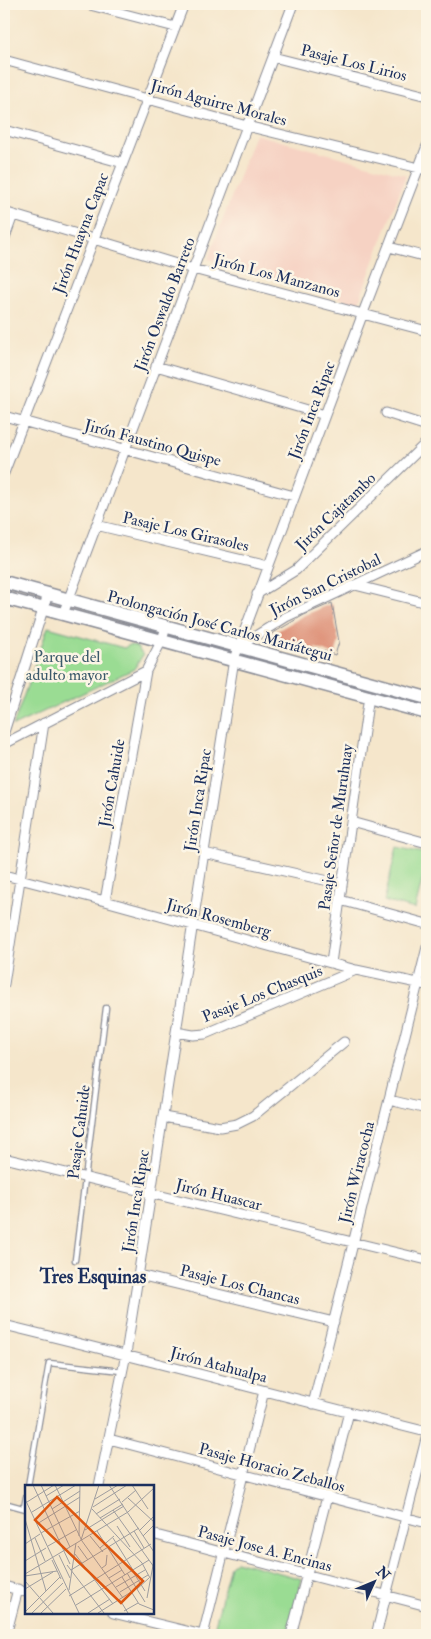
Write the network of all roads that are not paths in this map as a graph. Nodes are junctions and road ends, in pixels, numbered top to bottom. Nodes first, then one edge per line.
1 (86, 4) edge
2 (184, 4) edge
3 (293, 4) edge
4 (175, 27) junction
5 (273, 57) junction
6 (4, 60) edge
7 (427, 96) edge
8 (148, 99) junction
9 (247, 126) junction
10 (4, 130) edge
11 (427, 146) edge
12 (123, 163) junction
13 (423, 169) edge
14 (8, 213) edge
15 (94, 238) junction
16 (4, 240) edge
17 (389, 248) junction
18 (427, 257) edge
19 (193, 268) junction
20 (363, 313) junction
21 (427, 331) edge
22 (156, 366) junction
23 (386, 413) dead end
24 (325, 415) junction
25 (4, 416) edge
26 (23, 422) junction
27 (427, 426) edge
28 (427, 442) edge
29 (125, 450) junction
30 (4, 473) edge
31 (294, 496) junction
32 (96, 525) junction
33 (427, 551) edge
34 (268, 566) junction
35 (4, 582) edge
36 (354, 585) junction
37 (48, 594) junction
38 (258, 594) junction
39 (4, 598) edge
40 (68, 600) junction
41 (427, 603) edge
42 (43, 609) junction
43 (63, 614) junction
44 (166, 627) junction
45 (162, 640) junction
46 (236, 653) junction
47 (146, 671) junction
48 (369, 696) junction
49 (427, 698) edge
50 (427, 713) edge
51 (44, 723) junction
52 (4, 732) edge
53 (4, 744) edge
54 (351, 822) junction
55 (427, 843) edge
56 (204, 853) junction
57 (4, 875) edge
58 (19, 879) junction
59 (342, 884) junction
60 (104, 900) junction
61 (340, 900) junction
62 (427, 924) edge
63 (193, 925) junction
64 (427, 947) edge
65 (331, 963) junction
66 (356, 970) junction
67 (4, 984) edge
68 (423, 985) edge
69 (106, 1008) dead end
70 (176, 1032) junction
71 (344, 1042) dead end
72 (389, 1100) junction
73 (427, 1109) edge
74 (163, 1117) junction
75 (4, 1158) edge
76 (85, 1177) junction
77 (151, 1193) junction
78 (354, 1242) junction
79 (75, 1260) dead end
80 (427, 1260) edge
81 (139, 1275) junction
82 (334, 1322) junction
83 (4, 1325) edge
84 (126, 1354) junction
85 (123, 1371) junction
86 (264, 1391) junction
87 (313, 1404) junction
88 (349, 1412) junction
89 (427, 1434) edge
90 (109, 1439) junction
91 (243, 1475) junction
92 (28, 1485) edge
93 (99, 1485) edge
94 (327, 1497) junction
95 (4, 1503) edge
96 (25, 1508) edge
97 (406, 1518) junction
98 (427, 1523) edge
99 (154, 1535) edge
100 (223, 1553) junction
101 (307, 1575) junction
102 (4, 1586) edge
103 (22, 1590) edge
104 (386, 1596) junction
105 (427, 1606) edge
106 (117, 1614) edge
107 (6, 1635) edge
108 (203, 1635) edge
109 (291, 1635) edge
110 (376, 1635) edge

1 - 4 street
2 - 4 street, Jirón Huayna Capac
3 - 5 street, Jirón Oswaldo Barreto
4 - 8 street, Jirón Huayna Capac
5 - 7 street, Pasaje Los Lirios
5 - 9 street, Jirón Oswaldo Barreto
6 - 8 street, Jirón Aguirre Morales
8 - 9 street, Jirón Aguirre Morales
8 - 12 street, Jirón Huayna Capac
9 - 13 street, Jirón Aguirre Morales
9 - 19 street, Jirón Oswaldo Barreto
10 - 12 street
11 - 13 street, Jirón Inca Ripac
12 - 15 street, Jirón Huayna Capac
13 - 17 street, Jirón Inca Ripac
14 - 15 street, Jirón Los Manzanos
14 - 16 street
15 - 19 street, Jirón Los Manzanos
15 - 26 street, Jirón Huayna Capac
17 - 18 street
17 - 20 street, Jirón Inca Ripac
19 - 20 street, Jirón Los Manzanos
19 - 22 street, Jirón Oswaldo Barreto
20 - 21 street, Jirón Los Manzanos
20 - 24 street, Jirón Inca Ripac
22 - 24 street
22 - 29 street, Jirón Oswaldo Barreto
23 - 27 street
24 - 31 street, Jirón Inca Ripac
25 - 26 street, Jirón Faustino Quispe
26 - 29 street, Jirón Faustino Quispe
26 - 30 street, Jirón Huayna Capac
28 - 38 street, Jirón Cajatambo
29 - 31 street, Jirón Faustino Quispe
29 - 32 street, Jirón Oswaldo Barreto
31 - 34 street, Jirón Inca Ripac
32 - 34 street, Pasaje Los Girasoles
32 - 40 street, Jirón Oswaldo Barreto
33 - 36 street, Jirón San Cristobal
34 - 38 street, Jirón Inca Ripac
35 - 37 main road, Prolongación José Carlos Mariátegui
36 - 41 street
36 - 46 street, Jirón San Cristobal
37 - 40 main road, Prolongación José Carlos Mariátegui
37 - 42 street
38 - 46 street, Jirón Inca Ripac
39 - 42 main road, Prolongación José Carlos Mariátegui
40 - 43 street, Jirón Oswaldo Barreto
40 - 44 main road, Prolongación José Carlos Mariátegui
42 - 43 main road, Prolongación José Carlos Mariátegui
42 - 52 street
43 - 45 main road, Prolongación José Carlos Mariátegui
44 - 45 street
44 - 46 main road, Prolongación José Carlos Mariátegui
45 - 46 main road, Prolongación José Carlos Mariátegui
45 - 47 street
46 - 48 main road, Prolongación José Carlos Mariátegui
46 - 49 main road, Prolongación José Carlos Mariátegui
46 - 56 street, Jirón Inca Ripac
47 - 51 street
47 - 60 street, Jirón Cahuide
48 - 50 main road, Prolongación José Carlos Mariátegui
48 - 54 street, Pasaje Señor de Muruhuay
51 - 53 street
51 - 58 street
54 - 55 street
54 - 59 street, Pasaje Señor de Muruhuay
56 - 59 street
56 - 63 street, Jirón Inca Ripac
57 - 58 street, Jirón Rosemberg
58 - 60 street, Jirón Rosemberg
58 - 67 street
59 - 61 street, Pasaje Señor de Muruhuay
60 - 63 street, Jirón Rosemberg
61 - 62 street
61 - 65 street, Pasaje Señor de Muruhuay
63 - 65 street, Jirón Rosemberg
63 - 70 street, Jirón Inca Ripac
64 - 68 street, Jirón Wiracocha
65 - 66 street, Jirón Rosemberg
66 - 68 street, Jirón Rosemberg
66 - 70 street, Pasaje Los Chasquis
68 - 72 street, Jirón Wiracocha
69 - 76 lane, Pasaje Cahuide
70 - 74 street, Jirón Inca Ripac
71 - 74 street
72 - 73 street
72 - 78 street, Jirón Wiracocha
74 - 77 street, Jirón Inca Ripac
75 - 76 street, Jirón Huascar
76 - 77 street, Jirón Huascar
76 - 79 lane, Pasaje Cahuide
77 - 78 street, Jirón Huascar
77 - 81 street, Jirón Inca Ripac
78 - 80 street, Jirón Huascar
78 - 82 street, Jirón Wiracocha
81 - 82 street, Pasaje Los Chancas
81 - 84 street, Jirón Inca Ripac
82 - 87 street, Jirón Wiracocha
83 - 84 street, Jirón Atahualpa
84 - 85 street, Jirón Inca Ripac
84 - 86 street, Jirón Atahualpa
85 - 90 street, Jirón Inca Ripac
85 - 92 lane
86 - 87 street, Jirón Atahualpa
86 - 91 street
87 - 88 street, Jirón Atahualpa
88 - 89 street, Jirón Atahualpa
88 - 94 street
89 - 97 street
90 - 91 street, Pasaje Horacio Zeballos
90 - 93 street, Jirón Inca Ripac
91 - 94 street, Pasaje Horacio Zeballos
91 - 100 street
94 - 97 street, Pasaje Horacio Zeballos
94 - 101 street
95 - 96 lane
97 - 98 street, Pasaje Horacio Zeballos
97 - 104 street
99 - 100 street, Pasaje Jose A. Encinas
100 - 101 street, Pasaje Jose A. Encinas
100 - 108 street
101 - 104 street, Pasaje Jose A. Encinas
101 - 109 street
102 - 103 street
103 - 107 street
104 - 105 street, Pasaje Jose A. Encinas
104 - 110 street
106 - 108 street

